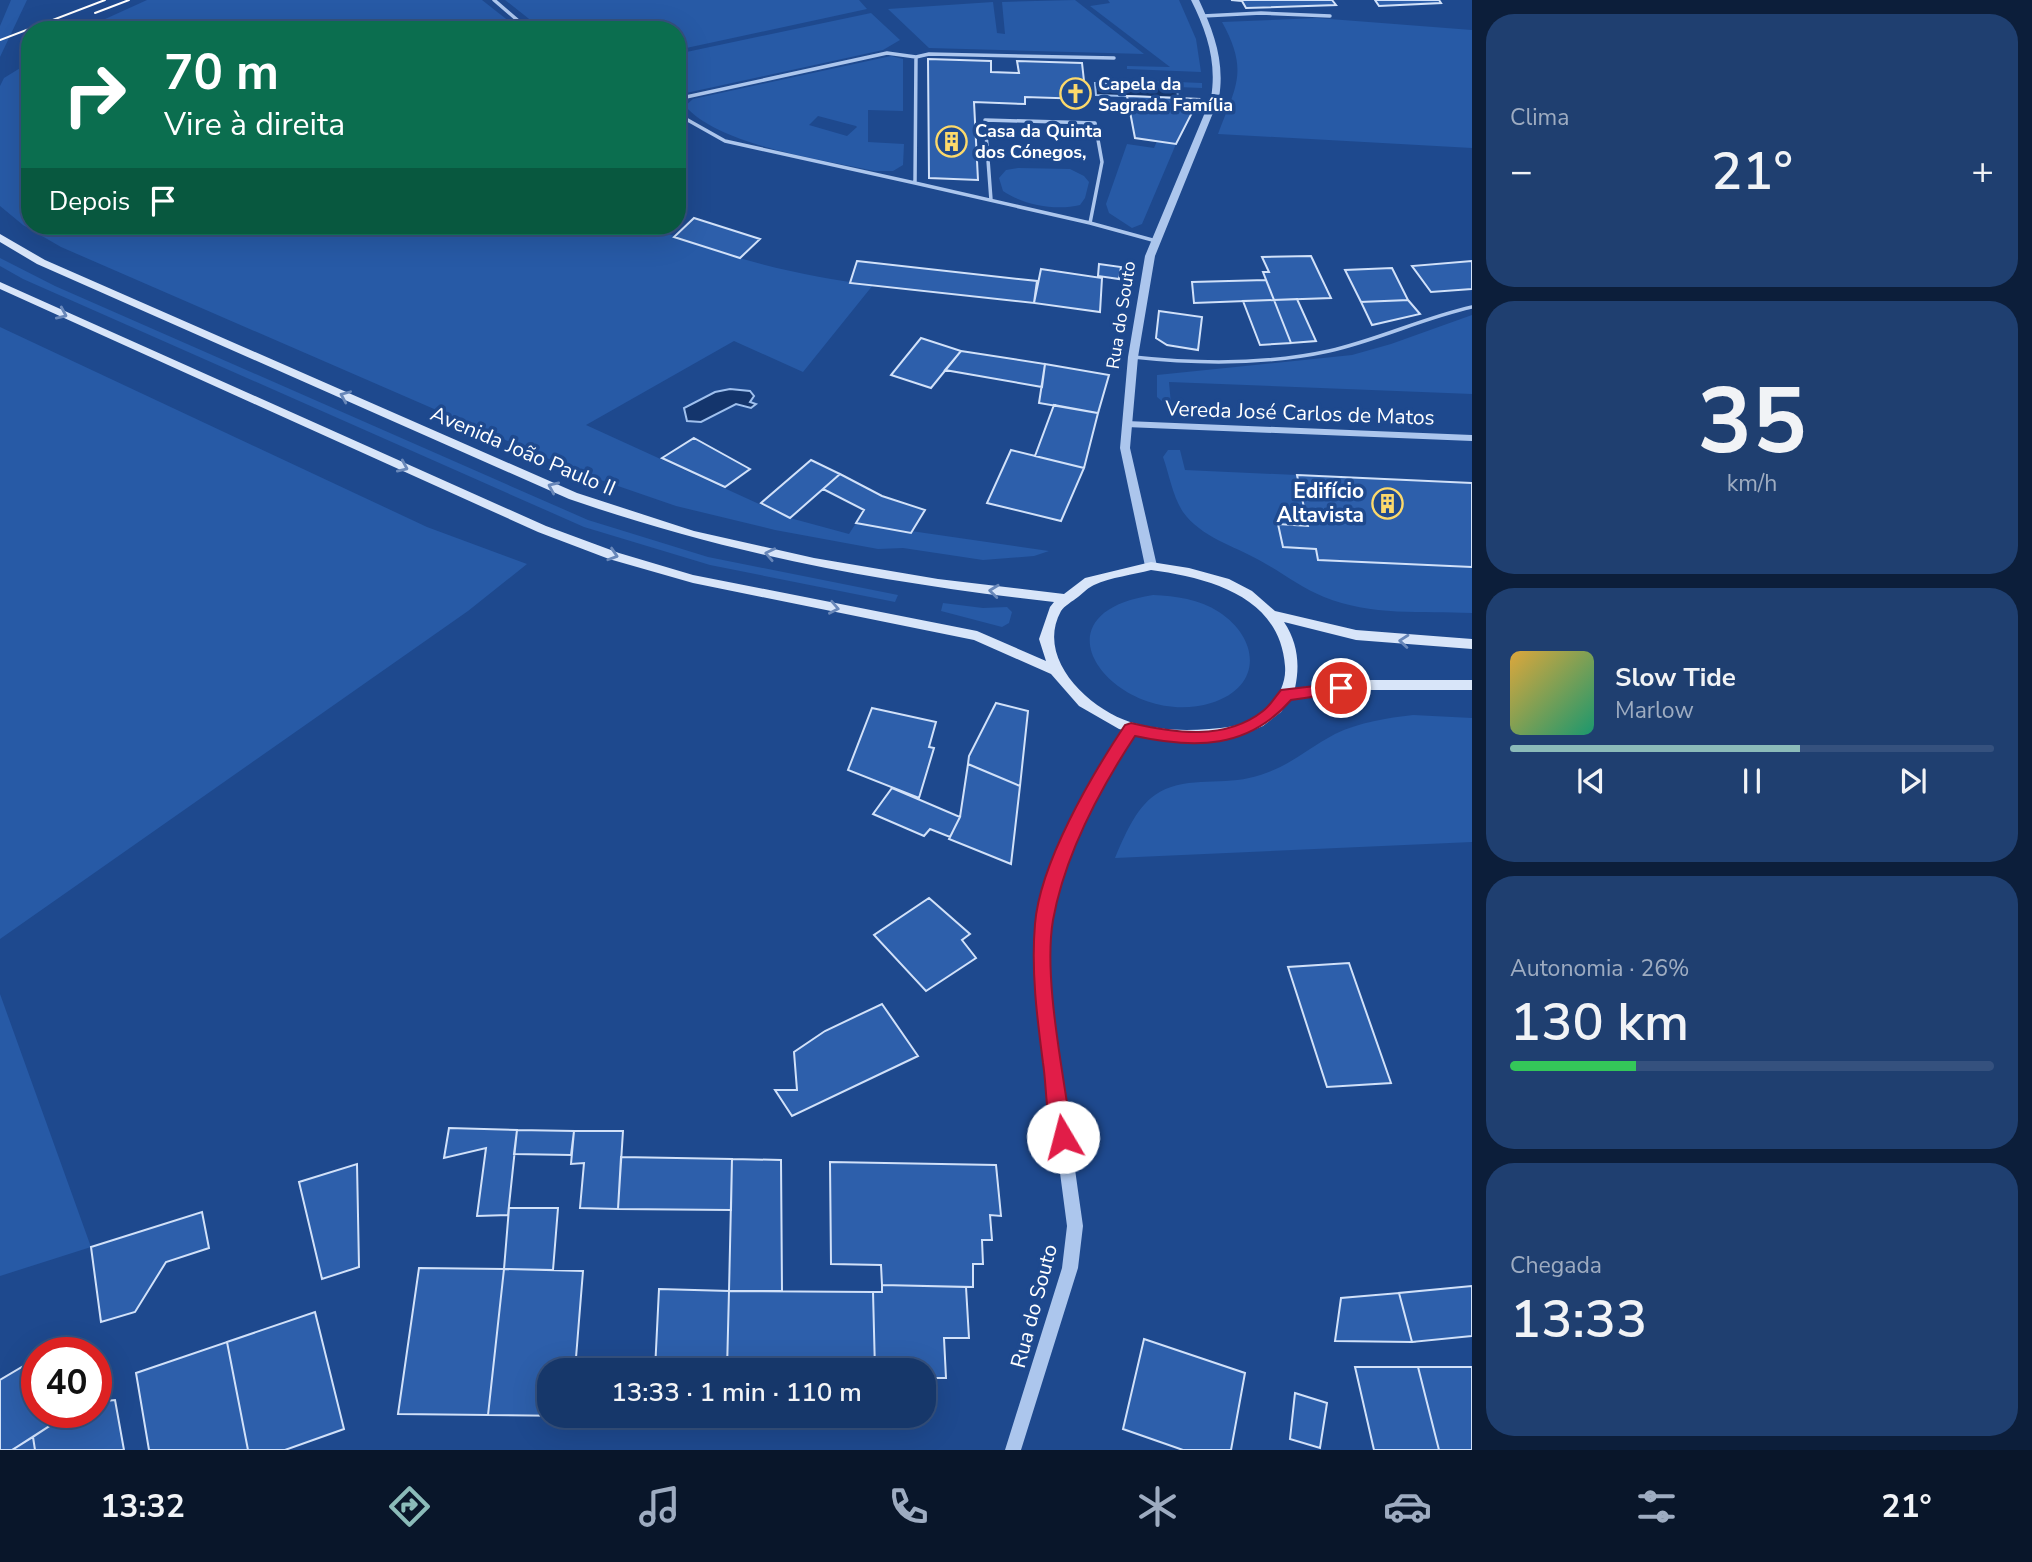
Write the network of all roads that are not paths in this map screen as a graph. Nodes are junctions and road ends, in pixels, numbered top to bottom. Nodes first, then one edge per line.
1 (494, 0) edge
2 (1195, 0) edge
3 (1203, 16) junction
4 (1330, 16) dead end
5 (518, 21) edge
6 (916, 57) junction
7 (1114, 58) dead end
8 (686, 97) edge
9 (686, 119) edge
10 (915, 183) junction
11 (991, 200) junction
12 (1090, 223) junction
13 (0, 237) edge
14 (1156, 242) junction
15 (0, 285) edge
16 (1472, 307) edge
17 (1133, 357) junction
18 (1126, 424) junction
19 (1472, 438) edge
20 (1152, 566) junction
21 (1062, 598) junction
22 (1272, 615) junction
23 (1472, 644) edge
24 (1053, 670) junction
25 (1472, 685) edge
26 (1287, 694) junction
27 (1131, 729) junction
28 (1013, 1450) edge

1 - 5 lane
2 - 3 street, Rua do Souto
3 - 4 lane
3 - 14 street, Rua do Souto
6 - 7 lane
6 - 8 lane
6 - 10 lane
9 - 10 lane
10 - 11 lane
11 - 12 lane
11 - 12 lane
12 - 14 lane
21 -> 13 main road, Avenida João Paulo II
14 - 17 street, Rua do Souto
15 -> 24 main road
16 - 17 lane
17 - 18 street, Rua do Souto
18 - 19 street, Vereda José Carlos de Matos
18 - 20 street, Rua do Souto
20 - 21 main road
20 - 22 main road
21 - 24 main road
23 -> 22 main road
22 - 26 main road
24 - 27 main road
25 - 26 main road
26 - 27 main road
27 - 28 street, Rua do Souto

